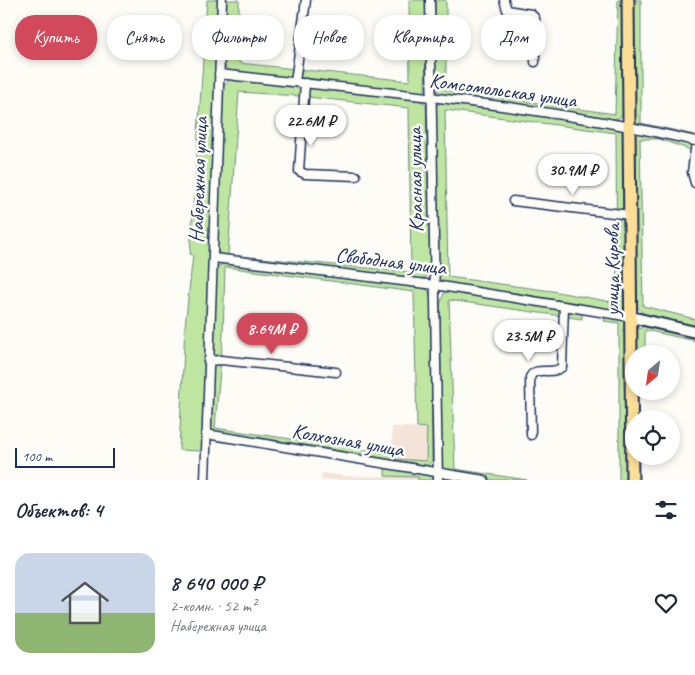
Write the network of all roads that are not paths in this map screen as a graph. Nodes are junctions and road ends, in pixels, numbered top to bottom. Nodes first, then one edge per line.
1 (222, 0) edge
2 (306, 0) edge
3 (430, 0) edge
4 (504, 0) edge
5 (628, 0) edge
6 (535, 62) dead end
7 (219, 74) junction
8 (295, 82) junction
9 (305, 83) junction
10 (430, 96) junction
11 (629, 125) junction
12 (695, 141) edge
13 (695, 150) edge
14 (356, 176) dead end
15 (695, 183) edge
16 (513, 201) dead end
17 (630, 215) junction
18 (214, 258) junction
19 (435, 285) junction
20 (564, 306) junction
21 (631, 317) junction
22 (695, 332) edge
23 (208, 361) junction
24 (336, 372) dead end
25 (206, 434) junction
26 (531, 435) dead end
27 (438, 476) edge
28 (205, 480) edge
29 (484, 480) edge
30 (632, 480) edge

1 - 7 street, Набережная улица
2 - 8 street
3 - 10 street, Красная улица
4 - 6 street
5 - 11 main road, улица Кирова
7 - 8 street, Комсомольская улица
7 - 18 street, Набережная улица
8 - 9 street, Комсомольская улица
9 - 10 street, Комсомольская улица
9 - 14 street
10 - 11 street, Комсомольская улица
10 - 19 street, Красная улица
11 - 12 street, Комсомольская улица
11 - 17 main road, улица Кирова
13 - 15 street
16 - 17 street
17 - 21 main road, улица Кирова
18 - 19 street, Свободная улица
18 - 23 street, Набережная улица
19 - 20 street, Свободная улица
19 - 27 street, Красная улица
20 - 21 street, Свободная улица
20 - 26 street
21 - 22 street, Свободная улица
21 - 30 main road, улица Кирова
23 - 24 street
23 - 25 street, Набережная улица
25 - 27 street, Колхозная улица
25 - 28 street, Набережная улица
27 - 29 street, Колхозная улица

